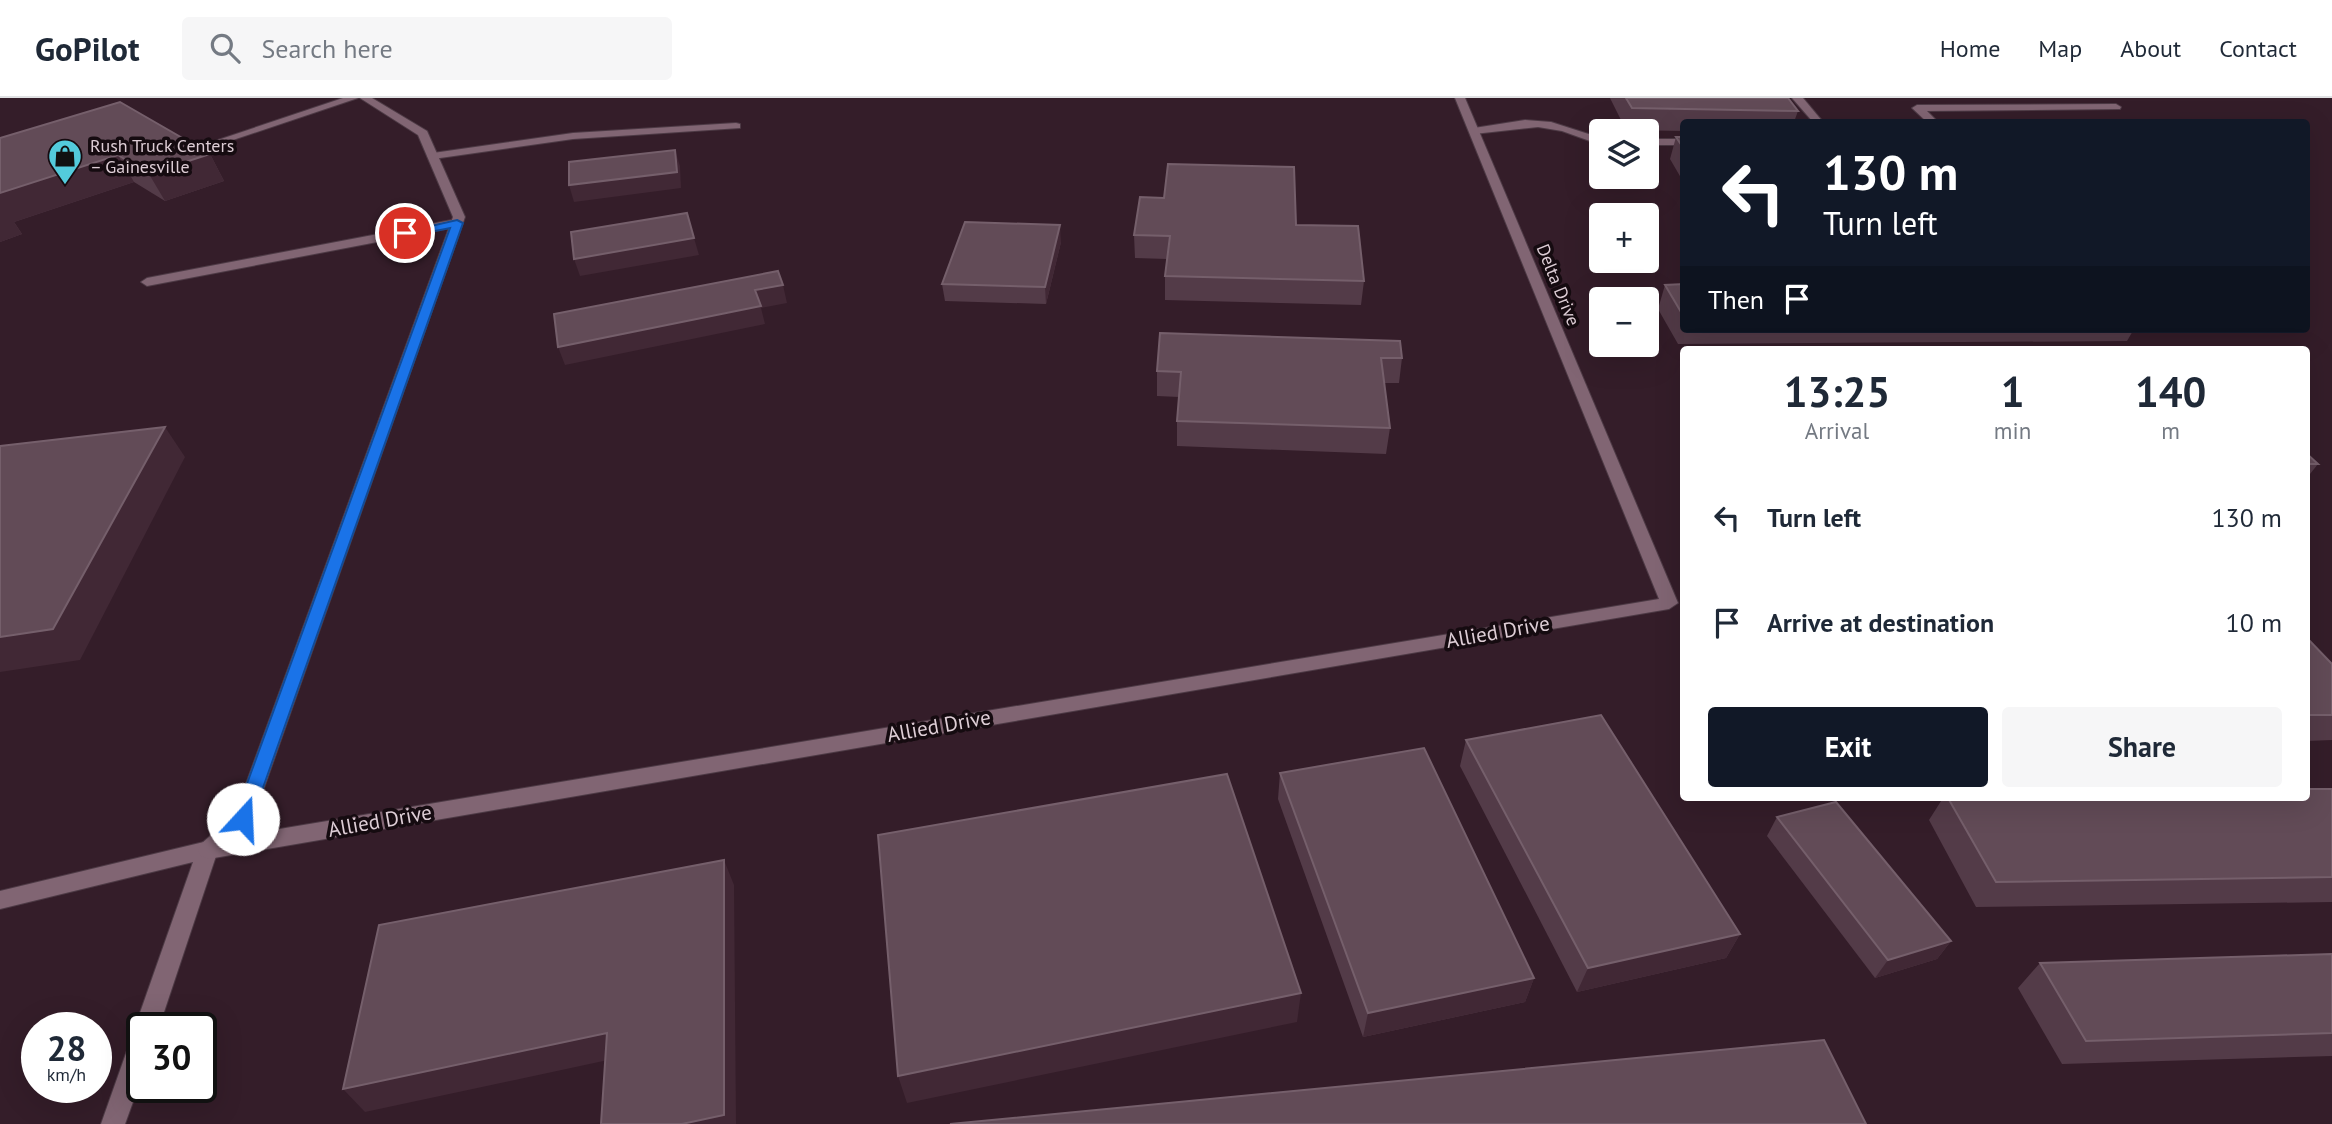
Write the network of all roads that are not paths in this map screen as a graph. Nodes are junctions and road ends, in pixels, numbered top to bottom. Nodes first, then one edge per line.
1 (353, 98) edge
2 (365, 98) edge
3 (1460, 98) edge
4 (1797, 98) edge
5 (2105, 98) edge
6 (2116, 107) junction
7 (1815, 119) edge
8 (1930, 119) edge
9 (2106, 119) edge
10 (736, 126) dead end
11 (1474, 131) junction
12 (1589, 137) edge
13 (1659, 142) edge
14 (1680, 142) edge
15 (205, 146) dead end
16 (433, 156) junction
17 (457, 223) junction
18 (147, 282) dead end
19 (1669, 603) joint
20 (208, 850) junction
21 (0, 900) edge
22 (152, 1012) edge
23 (126, 1087) edge
24 (113, 1124) edge

1 - 15 street
2 - 16 street
3 - 11 street, Delta Drive
4 - 7 street
5 - 6 street
6 - 8 street
6 - 9 street
10 - 16 street
11 - 12 street
11 - 19 street, Delta Drive
13 - 14 street
16 - 17 street
17 - 18 street
17 - 20 street
19 - 20 street, Allied Drive
20 - 21 street, Allied Drive
20 - 22 street
23 - 24 street

